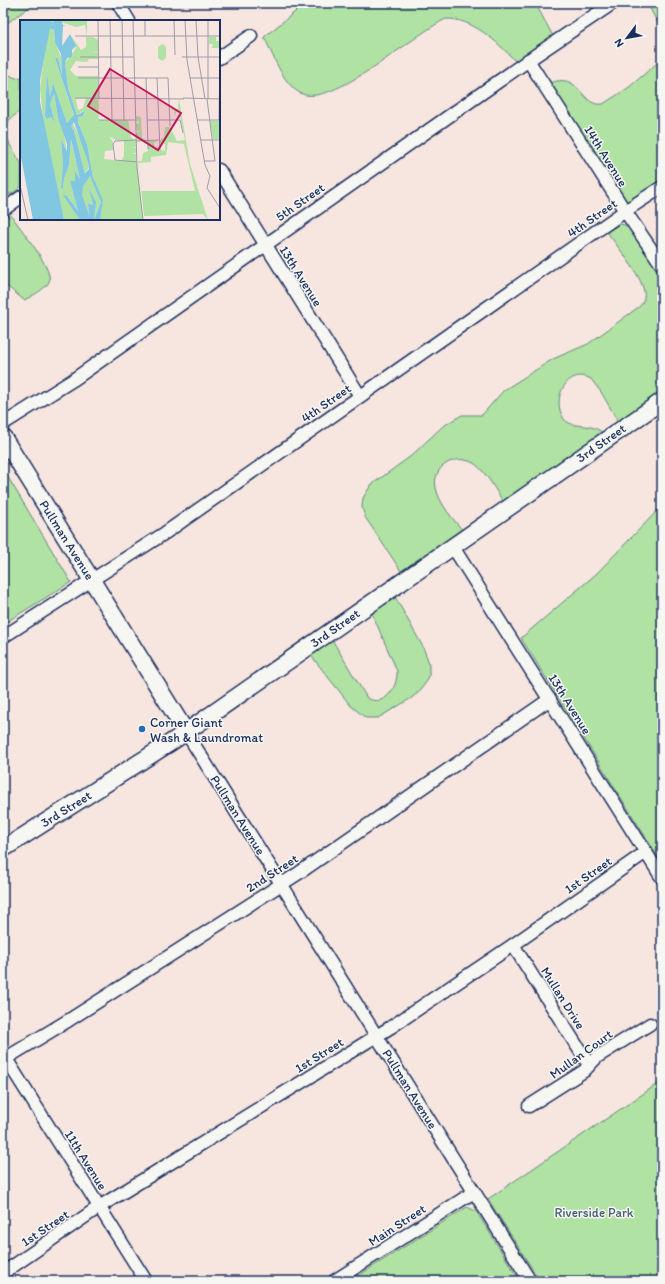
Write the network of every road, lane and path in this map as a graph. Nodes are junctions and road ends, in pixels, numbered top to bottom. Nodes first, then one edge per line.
1 (118, 3) edge
2 (613, 3) edge
3 (128, 20) edge
4 (251, 36) dead end
5 (220, 57) edge
6 (528, 60) junction
7 (220, 172) edge
8 (662, 187) edge
9 (20, 199) edge
10 (3, 210) edge
11 (625, 211) junction
12 (265, 244) junction
13 (662, 265) edge
14 (360, 396) junction
15 (662, 401) edge
16 (3, 424) edge
17 (3, 437) edge
18 (453, 547) junction
19 (92, 580) junction
20 (3, 637) edge
21 (550, 699) junction
22 (186, 732) junction
23 (3, 849) edge
24 (646, 852) junction
25 (662, 878) edge
26 (282, 884) junction
27 (513, 945) junction
28 (650, 1024) dead end
29 (376, 1036) junction
30 (4, 1057) edge
31 (589, 1065) junction
32 (529, 1106) dead end
33 (474, 1192) junction
34 (99, 1208) junction
35 (3, 1273) edge
36 (146, 1281) edge
37 (334, 1281) edge
38 (530, 1281) edge

1 - 3 street
2 - 6 street, 5th Street
4 - 5 street
6 - 11 street, 14th Avenue
6 - 12 street, 5th Street
7 - 12 street, 13th Avenue
8 - 11 street, 4th Street
9 - 10 street
11 - 13 street, 14th Avenue
11 - 14 street, 4th Street
12 - 14 street, 13th Avenue
12 - 16 street, 5th Street
14 - 19 street, 4th Street
15 - 18 street, 3rd Street
17 - 19 street, Pullman Avenue
18 - 21 street, 13th Avenue
18 - 22 street, 3rd Street
19 - 20 street, 4th Street
19 - 22 street, Pullman Avenue
21 - 24 street, 13th Avenue
21 - 26 street, 2nd Street
22 - 23 street, 3rd Street
22 - 26 street, Pullman Avenue
24 - 25 street, 13th Avenue
24 - 27 street, 1st Street
26 - 29 street, Pullman Avenue
26 - 30 street, 2nd Street
27 - 29 street, 1st Street
27 - 31 street, Mullan Drive
28 - 31 street, Mullan Court
29 - 33 street, Pullman Avenue
29 - 34 street, 1st Street
30 - 34 street, 11th Avenue
31 - 32 street, Mullan Court
33 - 37 street, Main Street
33 - 38 street, Pullman Avenue
34 - 35 street, 1st Street
34 - 36 street, 11th Avenue

